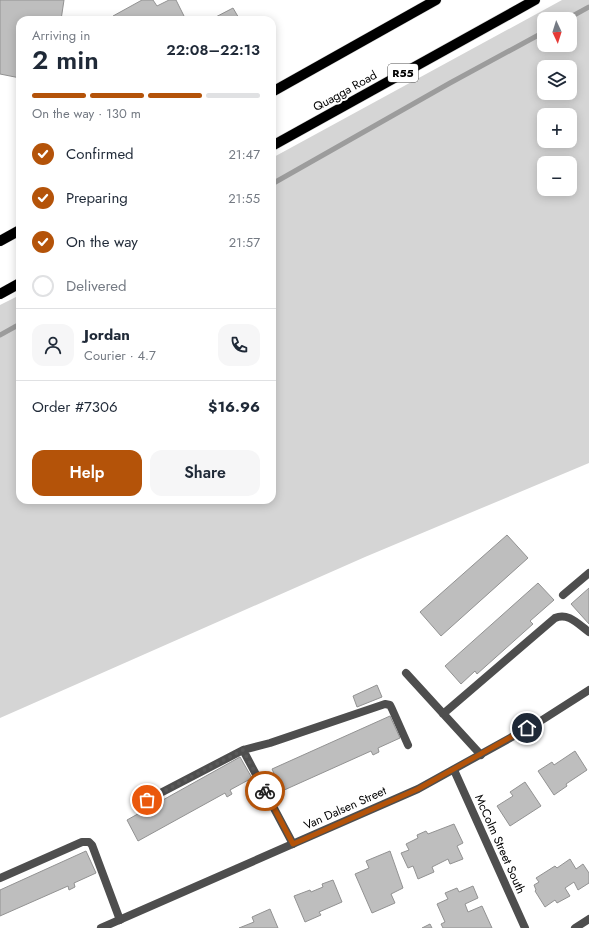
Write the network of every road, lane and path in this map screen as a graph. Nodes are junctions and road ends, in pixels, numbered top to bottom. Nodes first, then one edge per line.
1 (436, 0) edge
2 (535, 0) edge
3 (276, 90) edge
4 (276, 144) edge
5 (16, 232) edge
6 (0, 240) edge
7 (16, 285) edge
8 (0, 294) edge
9 (589, 573) edge
10 (563, 595) dead end
11 (589, 632) edge
12 (406, 673) dead end
13 (589, 690) edge
14 (443, 714) junction
15 (408, 745) dead end
16 (243, 750) junction
17 (481, 755) junction
18 (454, 770) junction
19 (147, 800) dead end
20 (293, 844) junction
21 (0, 878) edge
22 (120, 920) junction
23 (589, 920) edge
24 (101, 928) edge
25 (525, 928) edge
26 (575, 928) edge

1 - 3 main road
2 - 4 main road, Quagga Road / R55
5 - 6 main road
7 - 8 main road
9 - 10 street
11 - 14 street
12 - 14 street
13 - 17 street, Van Dalsen Street
14 - 17 street
15 - 16 street
16 - 19 street
16 - 20 street
17 - 18 street, Van Dalsen Street
18 - 20 street, Van Dalsen Street
18 - 25 street, McColm Street South
20 - 22 street, Van Dalsen Street
21 - 22 street
22 - 24 street, Van Dalsen Street
23 - 26 street

